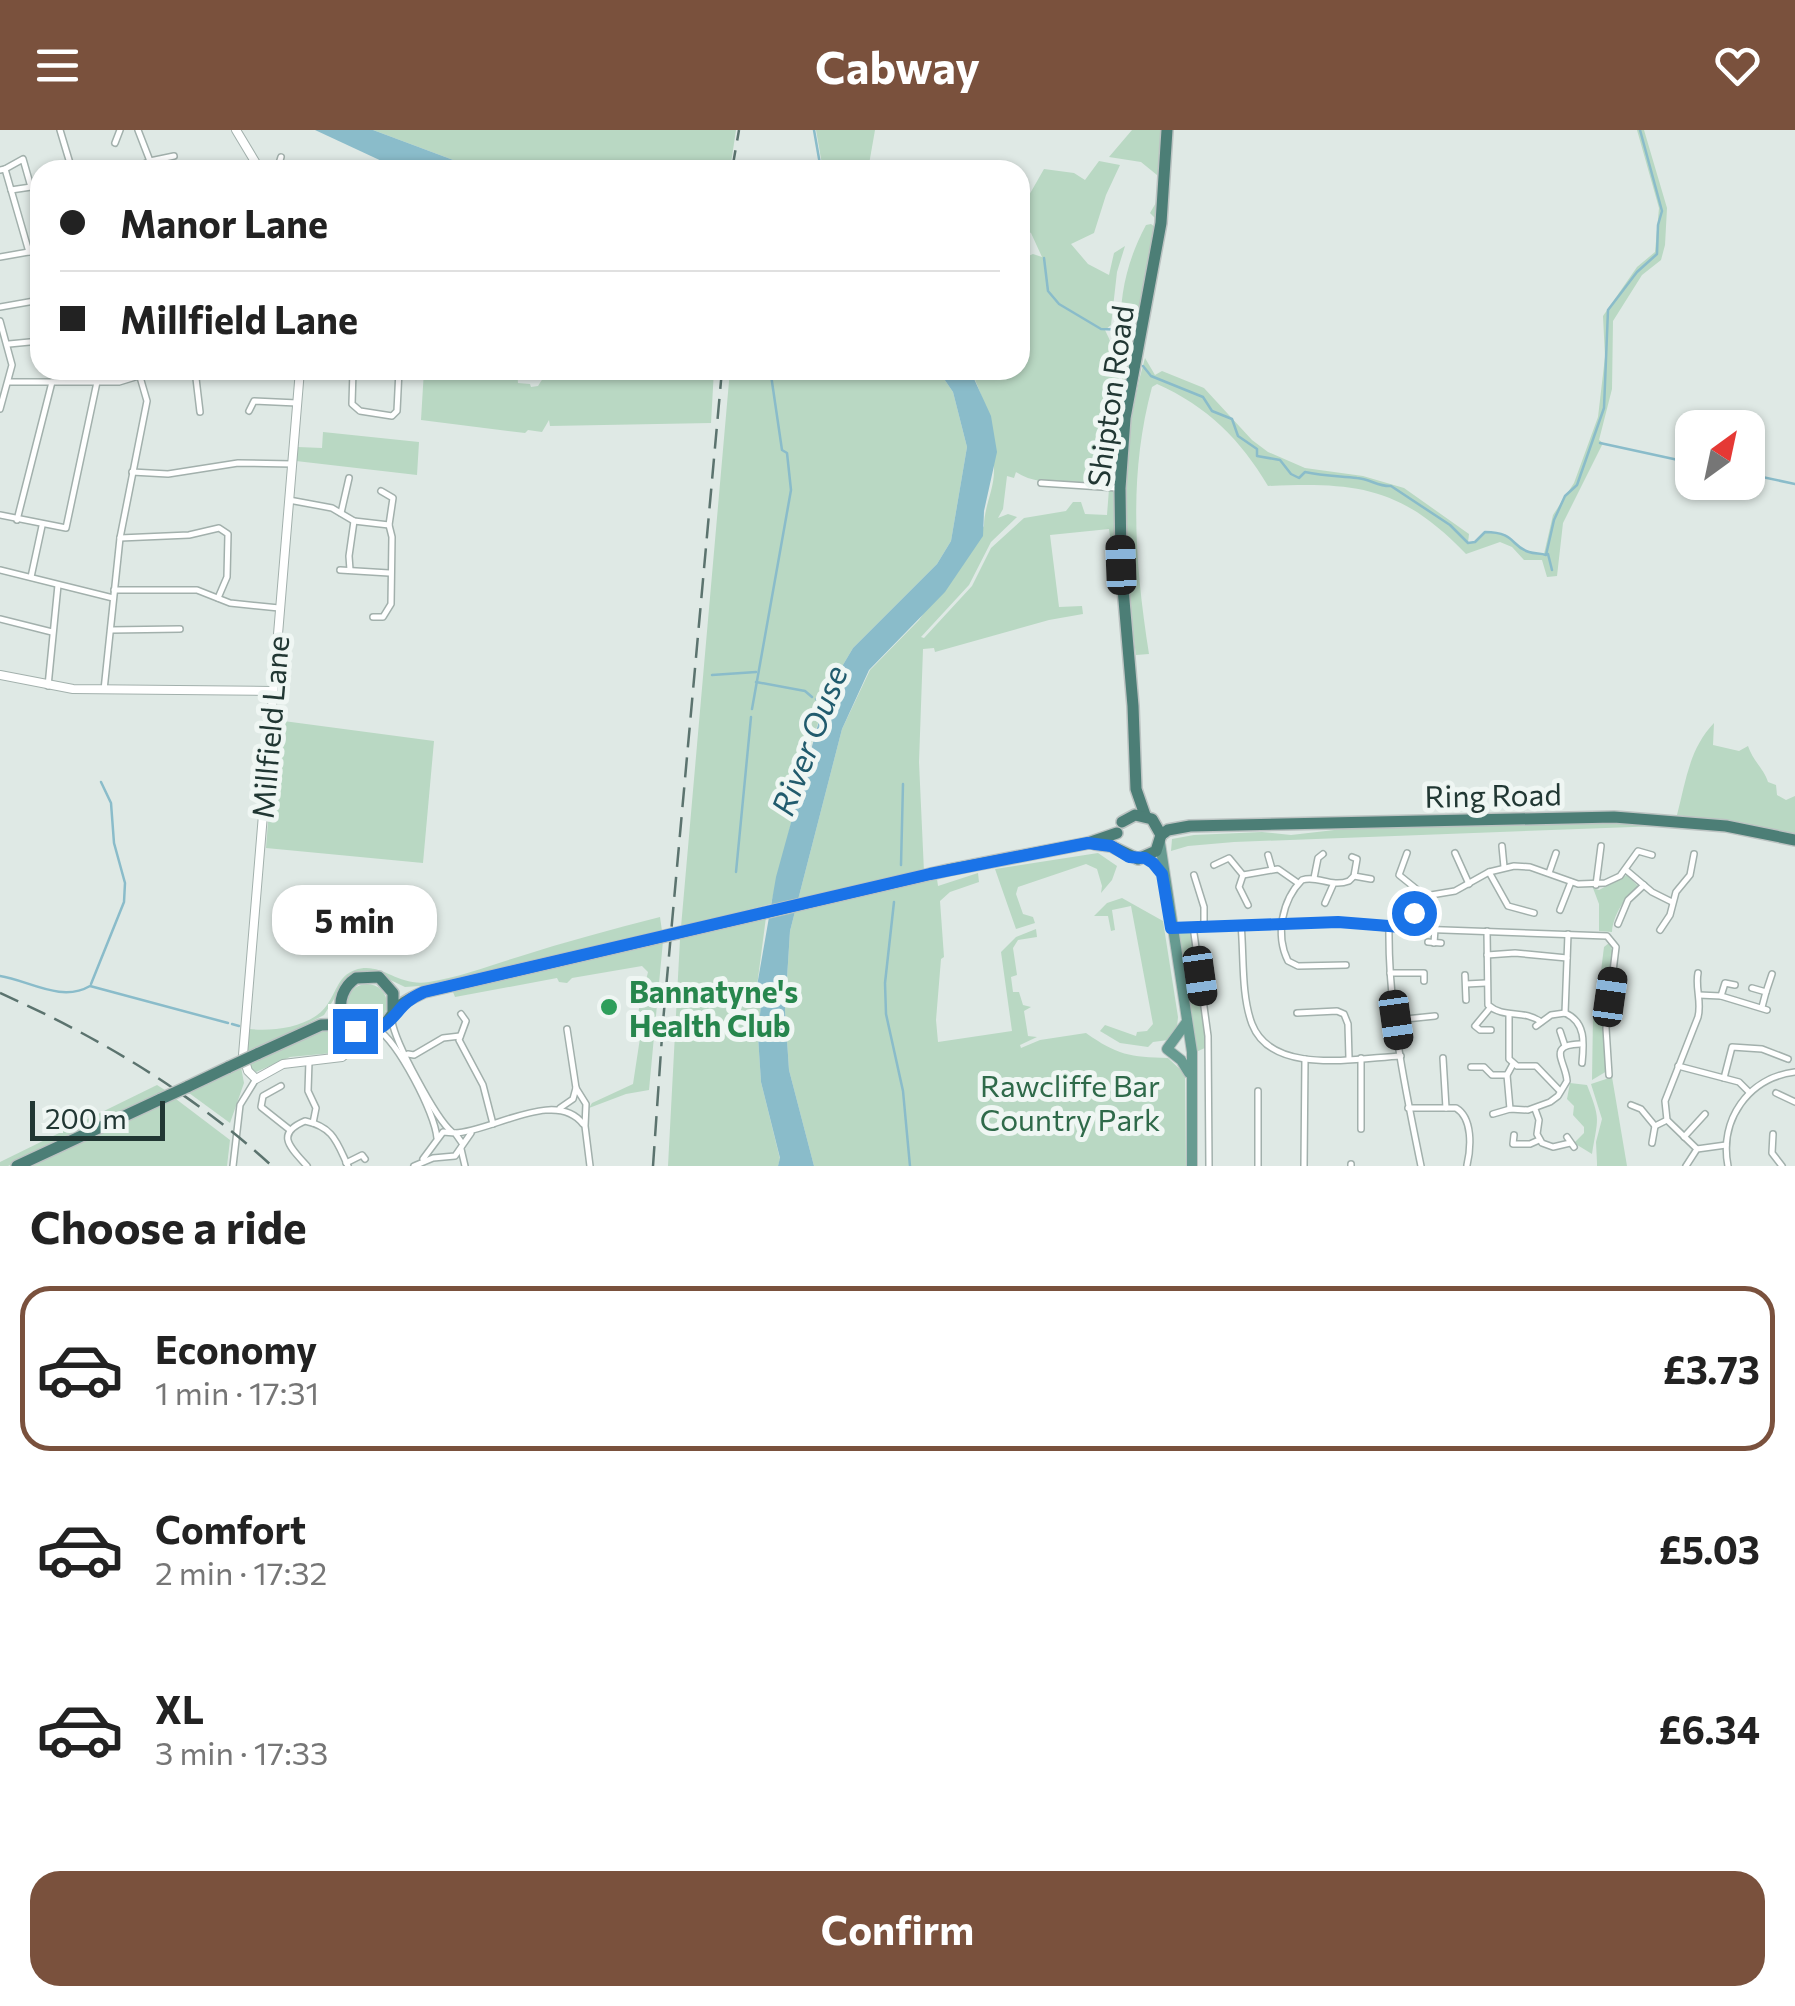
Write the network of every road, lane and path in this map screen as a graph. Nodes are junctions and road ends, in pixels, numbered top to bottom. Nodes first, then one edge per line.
1 (60, 130) edge
2 (120, 130) edge
3 (138, 130) edge
4 (236, 130) edge
5 (1166, 130) edge
6 (115, 144) dead end
7 (174, 156) dead end
8 (281, 157) dead end
9 (69, 160) edge
10 (150, 160) edge
11 (155, 160) edge
12 (254, 160) edge
13 (280, 160) edge
14 (2, 170) edge
15 (30, 184) edge
16 (30, 187) edge
17 (11, 190) junction
18 (29, 252) joint
19 (0, 258) edge
20 (30, 302) edge
21 (0, 308) edge
22 (0, 321) edge
23 (30, 342) edge
24 (8, 344) junction
25 (118, 380) edge
26 (141, 380) edge
27 (197, 380) edge
28 (299, 380) edge
29 (353, 380) edge
30 (398, 380) edge
31 (9, 382) junction
32 (52, 382) junction
33 (97, 382) junction
34 (298, 404) junction
35 (0, 410) edge
36 (248, 411) dead end
37 (200, 412) dead end
38 (292, 464) junction
39 (132, 472) junction
40 (349, 478) dead end
41 (1041, 483) dead end
42 (1120, 488) junction
43 (380, 491) dead end
44 (289, 500) junction
45 (340, 513) junction
46 (0, 515) edge
47 (18, 520) junction
48 (354, 521) junction
49 (43, 525) junction
50 (389, 525) junction
51 (120, 538) junction
52 (0, 570) edge
53 (340, 570) dead end
54 (350, 570) junction
55 (389, 573) junction
56 (30, 577) junction
57 (58, 584) junction
58 (113, 594) junction
59 (218, 598) junction
60 (279, 608) junction
61 (373, 617) dead end
62 (0, 619) edge
63 (180, 629) dead end
64 (111, 630) junction
65 (52, 632) junction
66 (0, 675) edge
67 (48, 686) junction
68 (104, 690) junction
69 (272, 691) junction
70 (1136, 764) junction
71 (1136, 789) junction
72 (1152, 818) junction
73 (1122, 823) junction
74 (1190, 826) junction
75 (1204, 826) junction
76 (1795, 840) edge
77 (1160, 842) junction
78 (1088, 843) junction
79 (1064, 846) junction
80 (1502, 846) dead end
81 (1600, 846) dead end
82 (1122, 851) junction
83 (1455, 853) dead end
84 (1556, 853) dead end
85 (1407, 854) dead end
86 (1694, 854) dead end
87 (1268, 855) dead end
88 (1652, 855) dead end
89 (1317, 856) dead end
90 (1365, 856) dead end
91 (1145, 858) junction
92 (1214, 865) dead end
93 (1504, 867) junction
94 (1272, 869) junction
95 (1626, 870) junction
96 (1489, 872) junction
97 (1549, 873) junction
98 (1162, 874) junction
99 (1244, 875) junction
100 (1354, 876) junction
101 (1198, 878) dead end
102 (1314, 878) junction
103 (1371, 879) dead end
104 (1298, 882) junction
105 (1571, 882) junction
106 (1333, 884) junction
107 (1469, 884) junction
108 (1596, 884) junction
109 (1644, 885) junction
110 (1425, 896) junction
111 (1672, 902) junction
112 (1325, 903) dead end
113 (1248, 904) dead end
114 (1560, 910) dead end
115 (1534, 913) dead end
116 (1283, 922) junction
117 (1241, 924) junction
118 (1618, 924) dead end
119 (1204, 925) junction
120 (1193, 926) junction
121 (1171, 928) junction
122 (1389, 928) junction
123 (1414, 928) junction
124 (1435, 929) junction
125 (1660, 930) dead end
126 (1487, 931) junction
127 (1568, 934) junction
128 (1434, 943) dead end
129 (1487, 955) junction
130 (1567, 958) junction
131 (1346, 964) dead end
132 (1390, 973) junction
133 (1424, 974) dead end
134 (1772, 974) dead end
135 (1695, 979) dead end
136 (388, 984) junction
137 (1486, 984) junction
138 (1735, 985) dead end
139 (1752, 988) dead end
140 (424, 992) junction
141 (1766, 992) junction
142 (1698, 995) junction
143 (1721, 996) junction
144 (340, 1000) junction
145 (1466, 1000) dead end
146 (1490, 1008) junction
147 (1297, 1013) dead end
148 (1565, 1013) junction
149 (461, 1014) dead end
150 (1509, 1014) junction
151 (393, 1015) junction
152 (1436, 1016) dead end
153 (1396, 1020) junction
154 (322, 1024) junction
155 (353, 1026) junction
156 (1186, 1026) junction
157 (1475, 1026) junction
158 (566, 1029) dead end
159 (374, 1030) junction
160 (1491, 1030) dead end
161 (1468, 1031) dead end
162 (1560, 1031) dead end
163 (460, 1036) junction
164 (1580, 1044) junction
165 (355, 1046) junction
166 (1565, 1046) junction
167 (405, 1053) junction
168 (1401, 1056) junction
169 (1349, 1058) junction
170 (1361, 1058) junction
171 (1443, 1058) dead end
172 (1305, 1059) junction
173 (1788, 1059) dead end
174 (309, 1061) junction
175 (1582, 1063) dead end
176 (1513, 1064) junction
177 (1678, 1066) junction
178 (1471, 1067) dead end
179 (1191, 1072) junction
180 (1795, 1072) edge
181 (1608, 1074) dead end
182 (1507, 1075) junction
183 (1724, 1078) junction
184 (256, 1079) junction
185 (281, 1086) dead end
186 (576, 1088) junction
187 (1258, 1091) dead end
188 (1750, 1092) junction
189 (1776, 1093) dead end
190 (1559, 1094) junction
191 (582, 1099) junction
192 (571, 1101) junction
193 (1564, 1102) dead end
194 (1795, 1102) edge
195 (1630, 1105) dead end
196 (1408, 1108) junction
197 (1446, 1108) junction
198 (1535, 1108) junction
199 (1510, 1109) junction
200 (558, 1110) junction
201 (584, 1111) junction
202 (574, 1113) junction
203 (1494, 1114) dead end
204 (1705, 1114) dead end
205 (1667, 1120) junction
206 (313, 1122) junction
207 (493, 1124) junction
208 (584, 1126) junction
209 (1655, 1126) junction
210 (1361, 1129) dead end
211 (290, 1130) junction
212 (453, 1132) junction
213 (471, 1133) junction
214 (1772, 1134) dead end
215 (1514, 1136) dead end
216 (1684, 1136) junction
217 (436, 1140) junction
218 (1539, 1140) junction
219 (1570, 1143) dead end
220 (1652, 1143) dead end
221 (1726, 1145) junction
222 (461, 1148) junction
223 (1697, 1149) junction
224 (448, 1157) junction
225 (365, 1160) dead end
226 (418, 1164) edge
227 (347, 1165) edge
228 (17, 1166) edge
229 (233, 1166) edge
230 (306, 1166) edge
231 (465, 1166) edge
232 (590, 1166) edge
233 (1192, 1166) edge
234 (1209, 1166) edge
235 (1258, 1166) edge
236 (1304, 1166) edge
237 (1421, 1166) edge
238 (1468, 1166) edge
239 (1686, 1166) edge
240 (1728, 1166) edge
241 (1782, 1166) edge

1 - 9 street
2 - 6 street
3 - 10 street
4 - 12 street
5 - 42 highway, Shipton Road
7 - 11 street
8 - 13 street
14 - 15 street
14 - 17 street
16 - 17 street
17 - 18 street
18 - 19 street
20 - 21 street
22 - 24 street
23 - 24 street
24 - 31 street
25 - 33 street
26 - 39 street
27 - 37 street
28 - 34 street, Millfield Lane
29 - 30 street
31 - 32 street
31 - 35 street
32 - 33 street
32 - 47 street
33 - 49 street
34 - 36 street
34 - 38 street, Millfield Lane
38 - 39 street
38 - 44 street, Millfield Lane
39 - 51 street
40 - 45 street
41 - 42 street
42 - 70 highway, Shipton Road
43 - 50 street
44 - 45 street
44 - 60 street, Millfield Lane
45 - 48 street
46 - 47 street
47 - 49 street
48 - 50 street
48 - 54 street
49 - 56 street
50 - 55 street
51 - 58 street
51 - 59 street
52 - 56 street
53 - 54 street
54 - 55 street
55 - 61 street
56 - 57 street
57 - 58 street
57 - 65 street
58 - 59 street
58 - 64 street
59 - 60 street
60 - 69 street, Millfield Lane
62 - 65 street
63 - 64 street
64 - 68 street
65 - 67 street
66 - 67 street
67 - 68 street
68 - 69 street
69 - 184 street, Millfield Lane
70 - 71 highway, Shipton Road
70 - 72 highway
71 - 72 highway, Shipton Road
71 - 73 highway, Shipton Road
72 - 73 highway
72 - 74 highway, Ring Road
72 - 77 highway
73 - 78 highway
73 - 79 highway
73 - 82 highway
74 - 75 highway, Ring Road
74 - 77 highway, Ring Road
75 - 76 highway, Ring Road
75 - 77 highway
77 - 91 highway
77 - 98 main road
78 - 79 highway
78 - 82 highway
79 - 140 highway, bridge
80 - 93 street
81 - 108 street
82 - 91 highway
83 - 107 street
84 - 97 street
85 - 110 street
86 - 111 street
87 - 94 street
88 - 95 street
89 - 102 street
90 - 100 street
91 - 98 main road
92 - 99 street
93 - 96 street
93 - 97 street
94 - 99 street
94 - 104 street
95 - 108 street
95 - 109 street
96 - 107 street
96 - 115 street
97 - 105 street
98 - 121 main road
99 - 113 street
100 - 103 street
100 - 106 street
101 - 119 street
102 - 104 street
102 - 106 street
104 - 116 street
105 - 108 street
105 - 114 street
106 - 112 street
107 - 110 street
109 - 111 street
109 - 118 street
110 - 123 street
111 - 125 street
116 - 117 street
116 - 122 street
116 - 131 street
117 - 119 street
117 - 172 street
119 - 120 street
120 - 121 street
120 - 234 street
121 - 156 main road
122 - 123 street
122 - 132 street
123 - 124 street
124 - 126 street
124 - 128 street
126 - 127 street
126 - 129 street
127 - 130 street
127 - 181 street
129 - 130 street
129 - 137 street
130 - 148 street
132 - 133 street
132 - 153 street
134 - 141 street
135 - 142 street
136 - 140 highway
136 - 144 highway
136 - 151 highway
137 - 145 street
137 - 146 street
138 - 143 street
139 - 141 street
140 - 151 highway
141 - 143 street
142 - 143 street
142 - 177 street
144 - 154 highway
144 - 155 highway
146 - 150 street
146 - 157 street
147 - 169 street
148 - 150 street
148 - 164 street
149 - 163 street
150 - 176 street
151 - 159 highway
151 - 167 street
152 - 153 street
153 - 168 street
154 - 155 highway
154 - 228 highway, bridge
155 - 159 highway
155 - 165 street
156 - 179 main road
156 - 179 main road
157 - 160 street
157 - 161 street
158 - 186 street
159 - 165 street
159 - 217 street
162 - 166 street
163 - 167 street
163 - 207 street
164 - 166 street
164 - 175 street
165 - 174 street
166 - 190 street
167 - 212 street
168 - 170 street
168 - 196 street
169 - 170 street
169 - 172 street
170 - 210 street
171 - 197 street
172 - 236 street
173 - 183 street
174 - 184 street
174 - 206 street
176 - 182 street
176 - 190 street
177 - 183 street
177 - 205 street
178 - 182 street
179 - 233 main road
180 - 188 street
182 - 199 street
183 - 188 street
184 - 229 street
185 - 211 street
186 - 191 street
186 - 192 street
187 - 235 street
188 - 221 street
189 - 194 street
190 - 193 street
190 - 198 street
191 - 192 street
191 - 201 street
192 - 200 street
192 - 202 street
195 - 209 street
196 - 197 street
196 - 237 street
197 - 238 street
198 - 199 street
198 - 218 street
199 - 203 street
200 - 202 street
200 - 207 street
201 - 202 street
201 - 208 street
202 - 208 street
204 - 216 street
205 - 209 street
205 - 216 street
206 - 211 street
206 - 227 street
207 - 213 street
208 - 232 street
209 - 220 street
211 - 230 street
212 - 213 street
212 - 217 street
212 - 222 street
213 - 222 street
214 - 241 street
215 - 218 street
216 - 223 street
217 - 224 street
217 - 226 street
218 - 219 street
221 - 223 street
221 - 240 street
222 - 224 street
222 - 231 street
223 - 239 street
224 - 226 street
224 - 231 street
225 - 227 street

